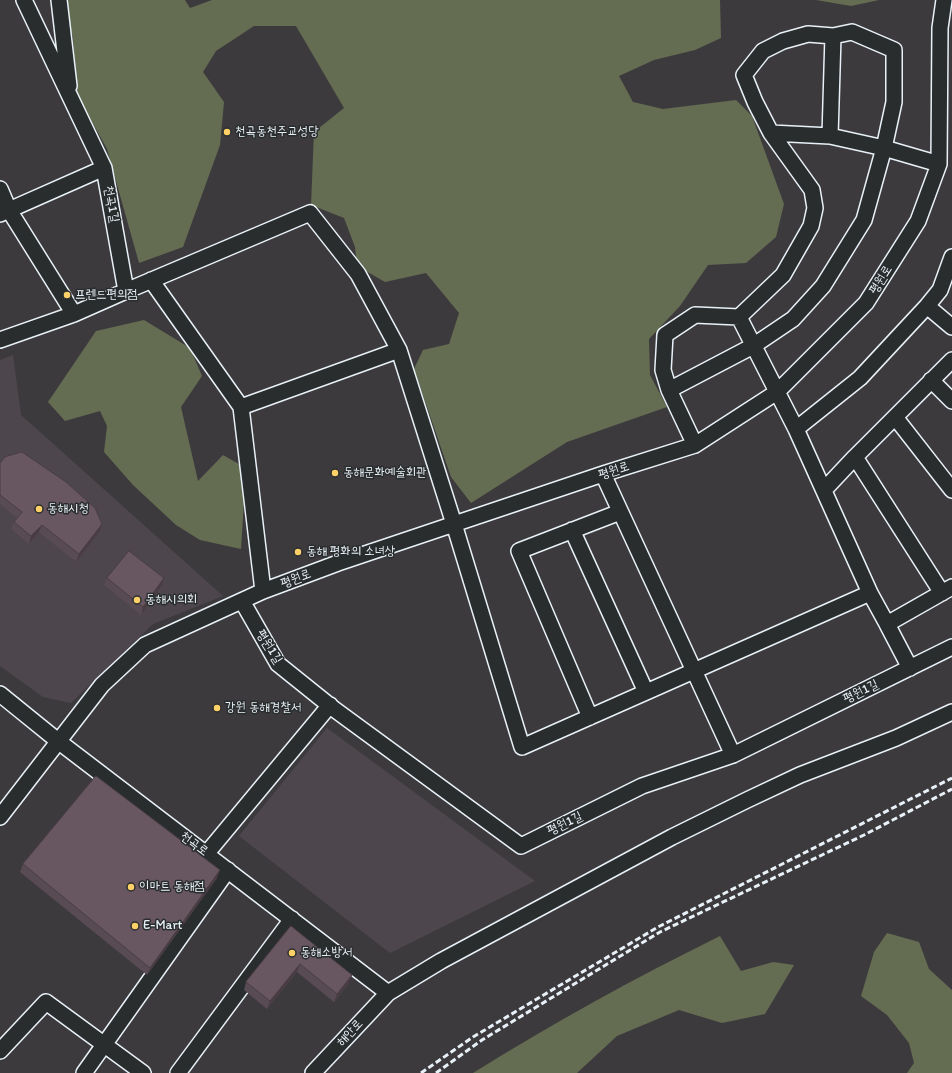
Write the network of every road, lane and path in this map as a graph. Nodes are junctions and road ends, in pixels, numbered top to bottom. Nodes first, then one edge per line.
1 (24, 0) edge
2 (59, 0) edge
3 (944, 0) edge
4 (946, 30) edge
5 (833, 36) junction
6 (70, 97) junction
7 (771, 133) junction
8 (830, 136) junction
9 (884, 148) junction
10 (940, 164) junction
11 (104, 168) junction
12 (0, 189) edge
13 (4, 212) edge
14 (952, 257) edge
15 (151, 280) junction
16 (126, 291) junction
17 (927, 306) junction
18 (74, 314) junction
19 (738, 317) junction
20 (952, 327) edge
21 (0, 340) edge
22 (753, 346) junction
23 (399, 350) junction
24 (952, 360) edge
25 (932, 380) junction
26 (670, 390) junction
27 (777, 392) junction
28 (952, 401) edge
29 (241, 407) junction
30 (895, 417) junction
31 (796, 429) junction
32 (695, 445) junction
33 (855, 457) junction
34 (603, 474) junction
35 (824, 490) junction
36 (952, 490) edge
37 (620, 512) junction
38 (454, 524) junction
39 (572, 530) junction
40 (947, 590) edge
41 (263, 591) junction
42 (870, 593) junction
43 (242, 601) junction
44 (887, 624) junction
45 (952, 647) edge
46 (910, 668) junction
47 (695, 671) junction
48 (646, 692) junction
49 (0, 694) edge
50 (330, 705) junction
51 (952, 712) edge
52 (590, 717) junction
53 (58, 741) junction
54 (733, 754) junction
55 (0, 817) edge
56 (207, 853) junction
57 (228, 870) junction
58 (292, 919) junction
59 (388, 993) junction
60 (105, 1044) junction
61 (0, 1051) edge
62 (84, 1073) edge
63 (143, 1073) edge
64 (178, 1073) edge
65 (313, 1073) edge

1 - 6 street, 천곡1길
2 - 6 street
3 - 4 street, 평원로
4 - 10 street, 평원로
5 - 7 street
5 - 8 street
5 - 9 street
6 - 11 street, 천곡1길
7 - 8 street
7 - 19 street
8 - 9 street
9 - 10 street
9 - 22 street
10 - 27 street, 평원로
11 - 13 street
11 - 16 street, 천곡1길
12 - 13 street
13 - 18 street
14 - 17 street
15 - 16 street
15 - 23 street
15 - 29 street
16 - 18 street
17 - 20 street
17 - 31 street
18 - 21 street
19 - 22 street
19 - 26 street
22 - 26 street
22 - 27 street
23 - 29 street
23 - 38 street
24 - 25 street
25 - 28 street
25 - 30 street
26 - 32 street
27 - 31 street
27 - 32 street, 평원로
29 - 41 street
30 - 33 street
30 - 36 street
31 - 35 street
32 - 34 street, 평원로
33 - 35 street
33 - 40 street
34 - 37 street
34 - 38 street, 평원로
35 - 42 street
37 - 39 street
37 - 47 street
38 - 41 street, 평원로
38 - 52 street
39 - 48 street
39 - 52 street
40 - 44 street
41 - 43 street, 평원로
42 - 44 street
42 - 47 street
43 - 50 street, 평원1길
43 - 53 street, 평원로
44 - 46 street
45 - 46 street, 평원1길
46 - 54 street, 평원1길
47 - 48 street
47 - 54 street
48 - 52 street
49 - 53 street, 천곡로
50 - 54 street, 평원1길
50 - 56 street
51 - 59 street, 해안로
53 - 55 street, 평원로
53 - 56 street, 천곡로
56 - 57 street, 천곡로
57 - 58 street, 천곡로
57 - 60 street
58 - 59 street, 천곡로
58 - 64 street
59 - 65 street, 해안로
60 - 61 street
60 - 62 street
60 - 63 street

